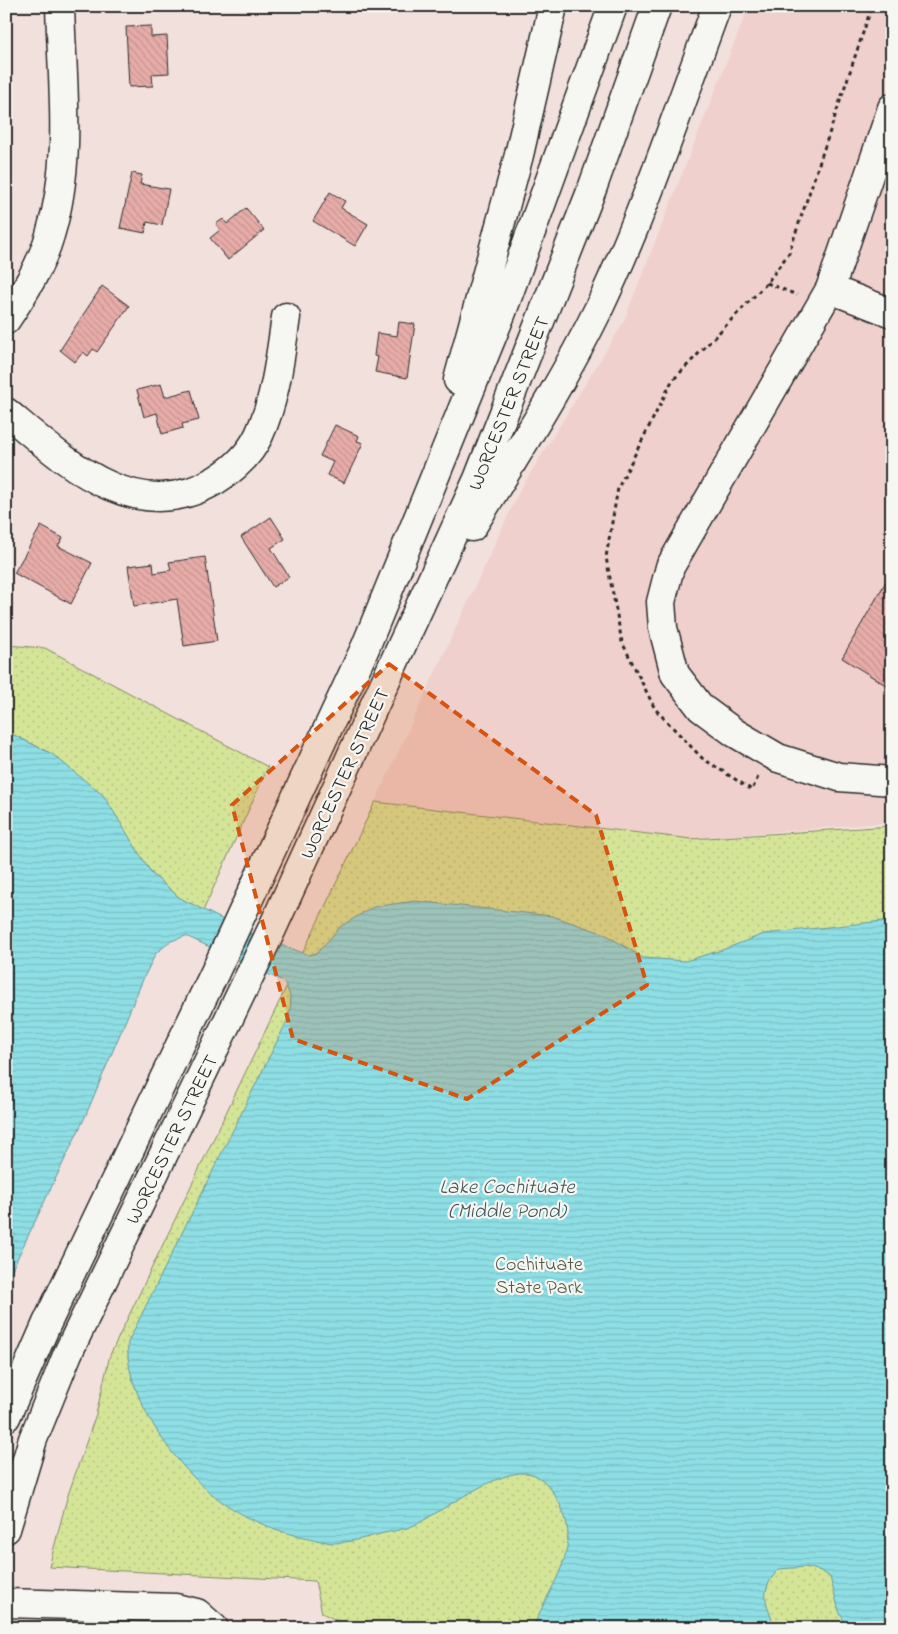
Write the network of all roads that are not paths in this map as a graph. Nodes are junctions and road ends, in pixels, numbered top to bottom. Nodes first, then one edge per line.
1 (60, 6) edge
2 (553, 6) edge
3 (613, 6) edge
4 (657, 6) edge
5 (717, 6) edge
6 (892, 108) edge
7 (830, 289) junction
8 (892, 313) edge
9 (286, 317) dead end
10 (6, 320) edge
11 (6, 412) edge
12 (425, 505) junction
13 (393, 668) junction
14 (892, 781) edge
15 (6, 1416) edge
16 (6, 1529) edge
17 (6, 1603) edge
18 (214, 1628) edge

1 - 10 main road
2 - 12 main road
3 - 12 main road, WORCESTER STREET
4 - 13 main road, WORCESTER STREET
5 - 13 main road
6 - 7 main road
7 - 8 main road
7 - 14 main road
9 - 11 main road
12 - 15 main road, WORCESTER STREET
13 - 16 main road, WORCESTER STREET
17 - 18 main road

